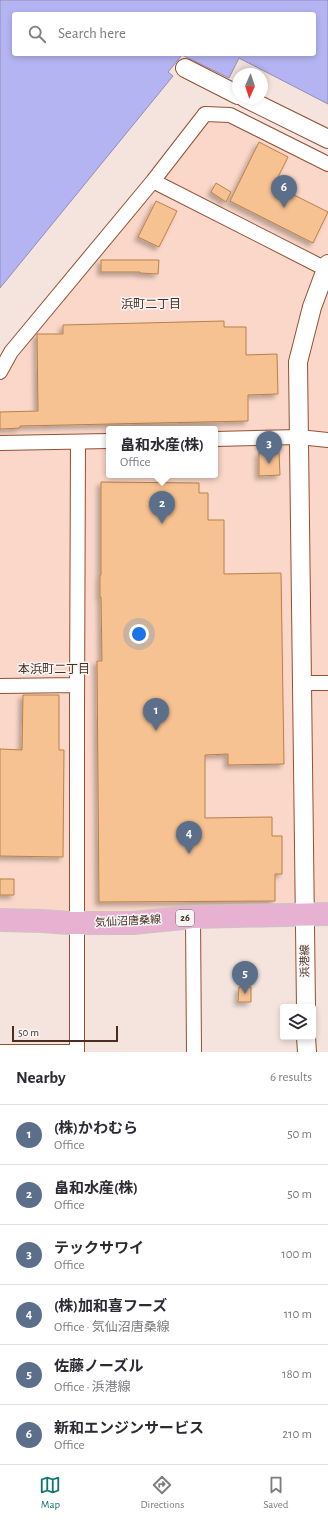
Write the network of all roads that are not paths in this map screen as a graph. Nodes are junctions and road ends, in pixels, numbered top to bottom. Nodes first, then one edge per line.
1 (185, 68) dead end
2 (232, 91) edge
3 (257, 104) edge
4 (328, 139) edge
5 (328, 164) edge
6 (153, 181) junction
7 (327, 266) edge
8 (0, 372) edge
9 (299, 437) junction
10 (218, 438) edge
11 (328, 440) edge
12 (106, 441) edge
13 (78, 442) junction
14 (0, 443) edge
15 (303, 683) junction
16 (328, 683) edge
17 (0, 686) edge
18 (77, 686) junction
19 (305, 914) junction
20 (328, 914) edge
21 (193, 917) junction
22 (0, 920) edge
23 (77, 923) junction
24 (306, 1004) edge
25 (306, 1040) edge
26 (0, 1052) edge
27 (77, 1052) edge
28 (194, 1052) edge
29 (307, 1052) edge

1 - 2 street
3 - 4 street
5 - 6 street
6 - 7 street
6 - 8 street
7 - 9 street, 浜港線
9 - 10 street
9 - 11 street
9 - 15 street, 浜港線
12 - 13 street
13 - 14 street
13 - 18 street
15 - 16 street
15 - 19 street, 浜港線
17 - 18 street
18 - 23 street
19 - 20 main road, 気仙沼唐桑線 / 26
19 - 21 main road, 気仙沼唐桑線 / 26
19 - 24 street, 浜港線
21 - 23 main road, 気仙沼唐桑線 / 26
21 - 28 street
22 - 23 main road, 気仙沼唐桑線 / 26
23 - 27 street
25 - 29 street
26 - 27 street

